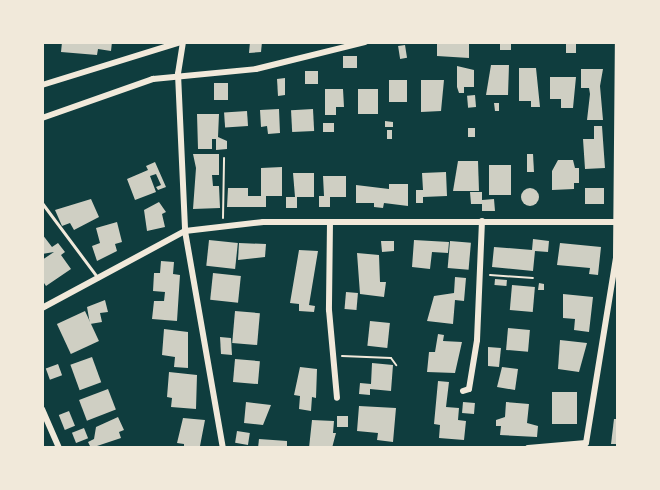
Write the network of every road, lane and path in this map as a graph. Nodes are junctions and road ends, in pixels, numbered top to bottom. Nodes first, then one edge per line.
1 (182, 42) edge
2 (365, 42) edge
3 (618, 42) edge
4 (178, 74) junction
5 (42, 85) edge
6 (42, 118) edge
7 (224, 158) dead end
8 (42, 203) edge
9 (482, 221) junction
10 (330, 222) junction
11 (618, 222) edge
12 (222, 227) junction
13 (185, 231) junction
14 (481, 274) junction
15 (98, 278) junction
16 (533, 278) dead end
17 (42, 308) edge
18 (333, 357) junction
19 (396, 365) dead end
20 (463, 391) dead end
21 (337, 398) dead end
22 (42, 409) edge
23 (59, 448) edge
24 (223, 448) edge
25 (528, 448) edge

1 - 4 street
1 - 5 street
2 - 4 street
3 - 11 street
4 - 6 street
4 - 13 street
7 - 12 path
8 - 15 lane
9 - 10 street
9 - 11 street
9 - 14 street
10 - 12 street
10 - 18 street
11 - 25 street
12 - 13 street
13 - 15 street
13 - 24 street
14 - 16 path
14 - 20 street
15 - 17 street
18 - 19 path
18 - 21 street
22 - 23 street

